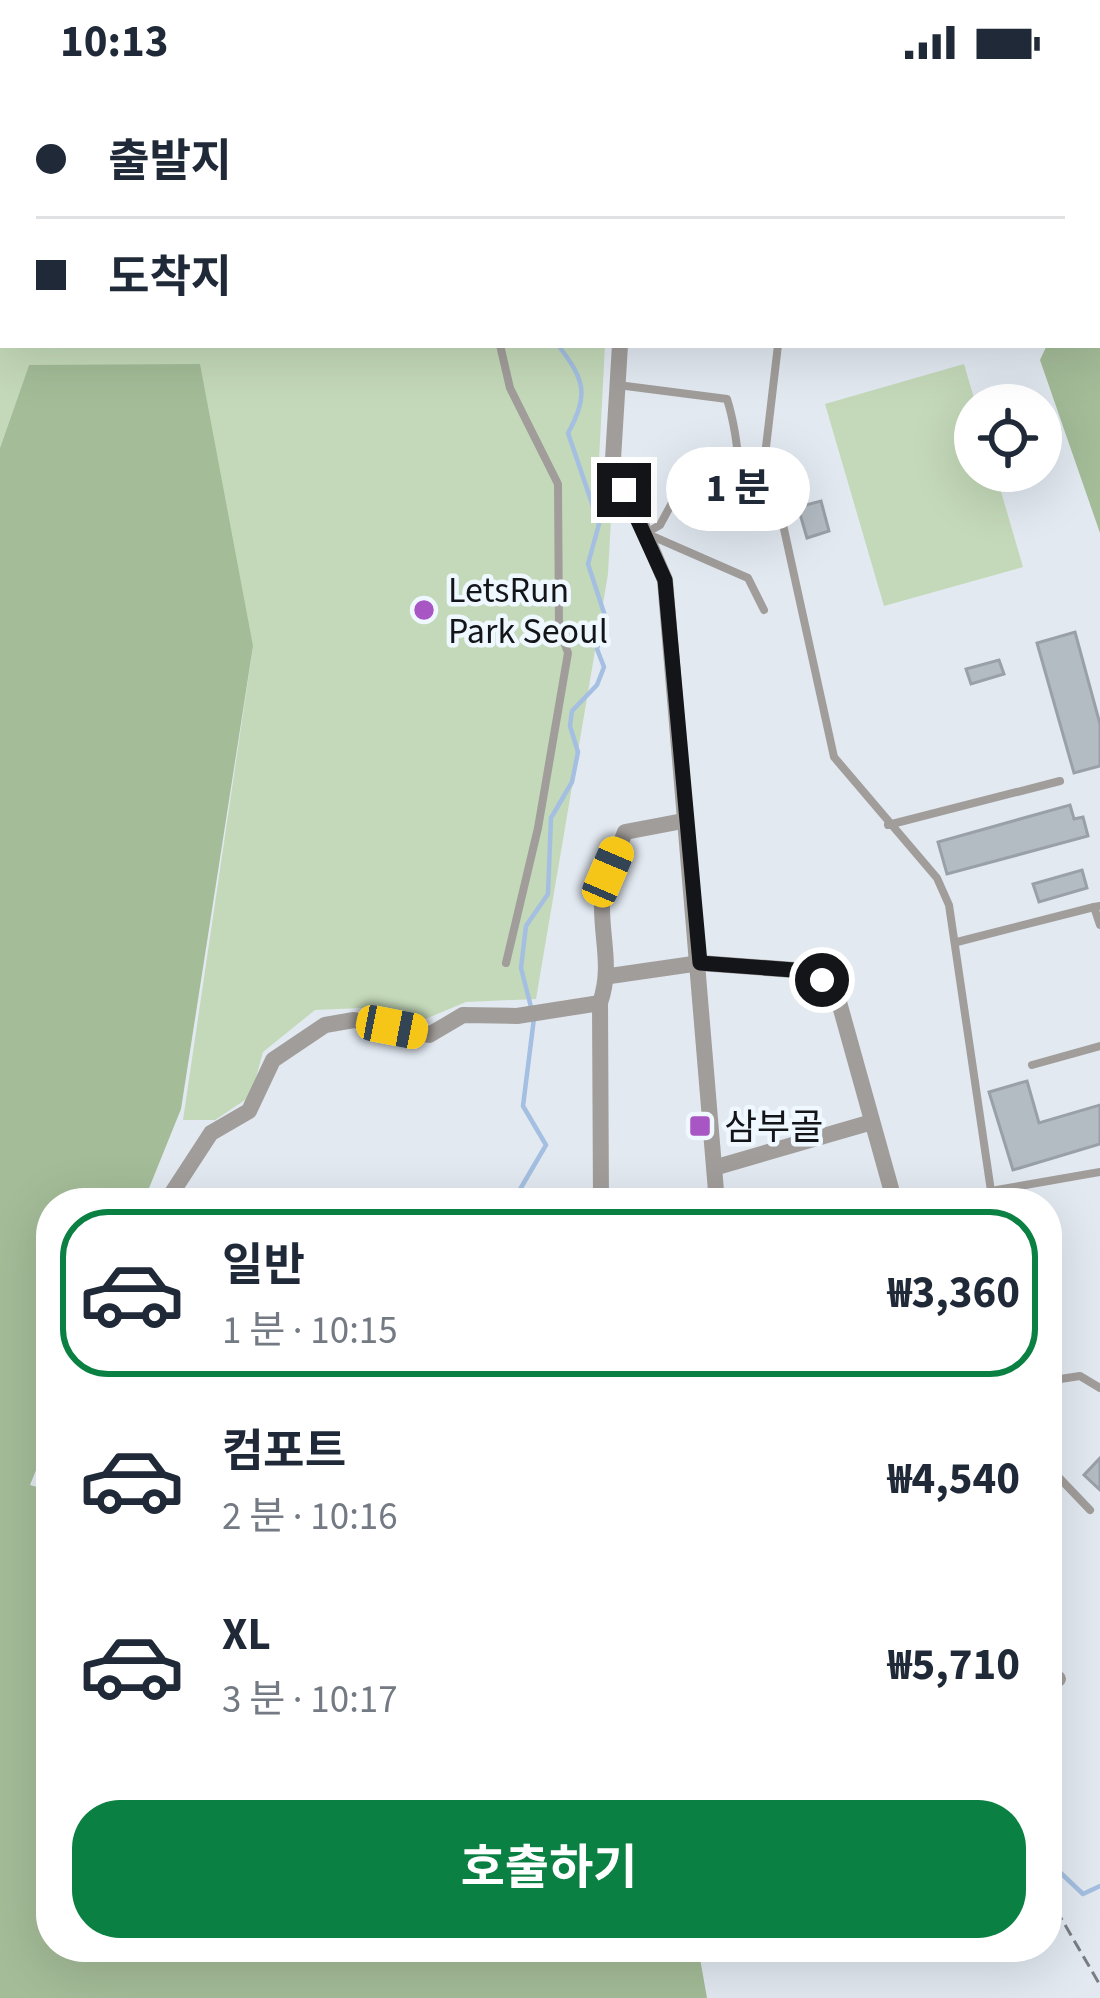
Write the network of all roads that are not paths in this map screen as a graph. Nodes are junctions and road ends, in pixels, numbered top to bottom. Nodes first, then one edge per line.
1 (501, 348) edge
2 (620, 348) edge
3 (778, 348) edge
4 (617, 385) junction
5 (679, 490) dead end
6 (748, 521) dead end
7 (645, 534) junction
8 (764, 610) dead end
9 (1060, 781) dead end
10 (683, 821) junction
11 (888, 825) junction
12 (1097, 907) edge
13 (1100, 925) edge
14 (957, 942) junction
15 (506, 963) dead end
16 (700, 963) junction
17 (610, 976) junction
18 (601, 1003) junction
19 (1100, 1046) edge
20 (1032, 1065) dead end
21 (872, 1122) junction
22 (717, 1167) junction
23 (1100, 1172) edge
24 (175, 1188) edge
25 (601, 1188) edge
26 (717, 1188) edge
27 (891, 1188) edge
28 (991, 1188) edge
29 (1008, 1188) edge
30 (1062, 1379) edge
31 (1100, 1388) edge
32 (1062, 1481) edge
33 (1090, 1510) dead end

1 - 15 lane
2 - 4 street
3 - 11 lane
4 - 6 lane
4 - 7 street
5 - 7 lane
7 - 8 lane
7 - 10 street
9 - 11 lane
10 - 16 street
10 - 17 street
11 - 14 lane
12 - 13 lane
12 - 14 lane
14 - 28 lane
16 - 17 street
16 - 21 street
16 - 22 street
17 - 18 street
18 - 24 street
18 - 25 street
19 - 20 lane
21 - 22 street
21 - 27 street
22 - 26 street
23 - 29 lane
30 - 31 lane
32 - 33 lane

